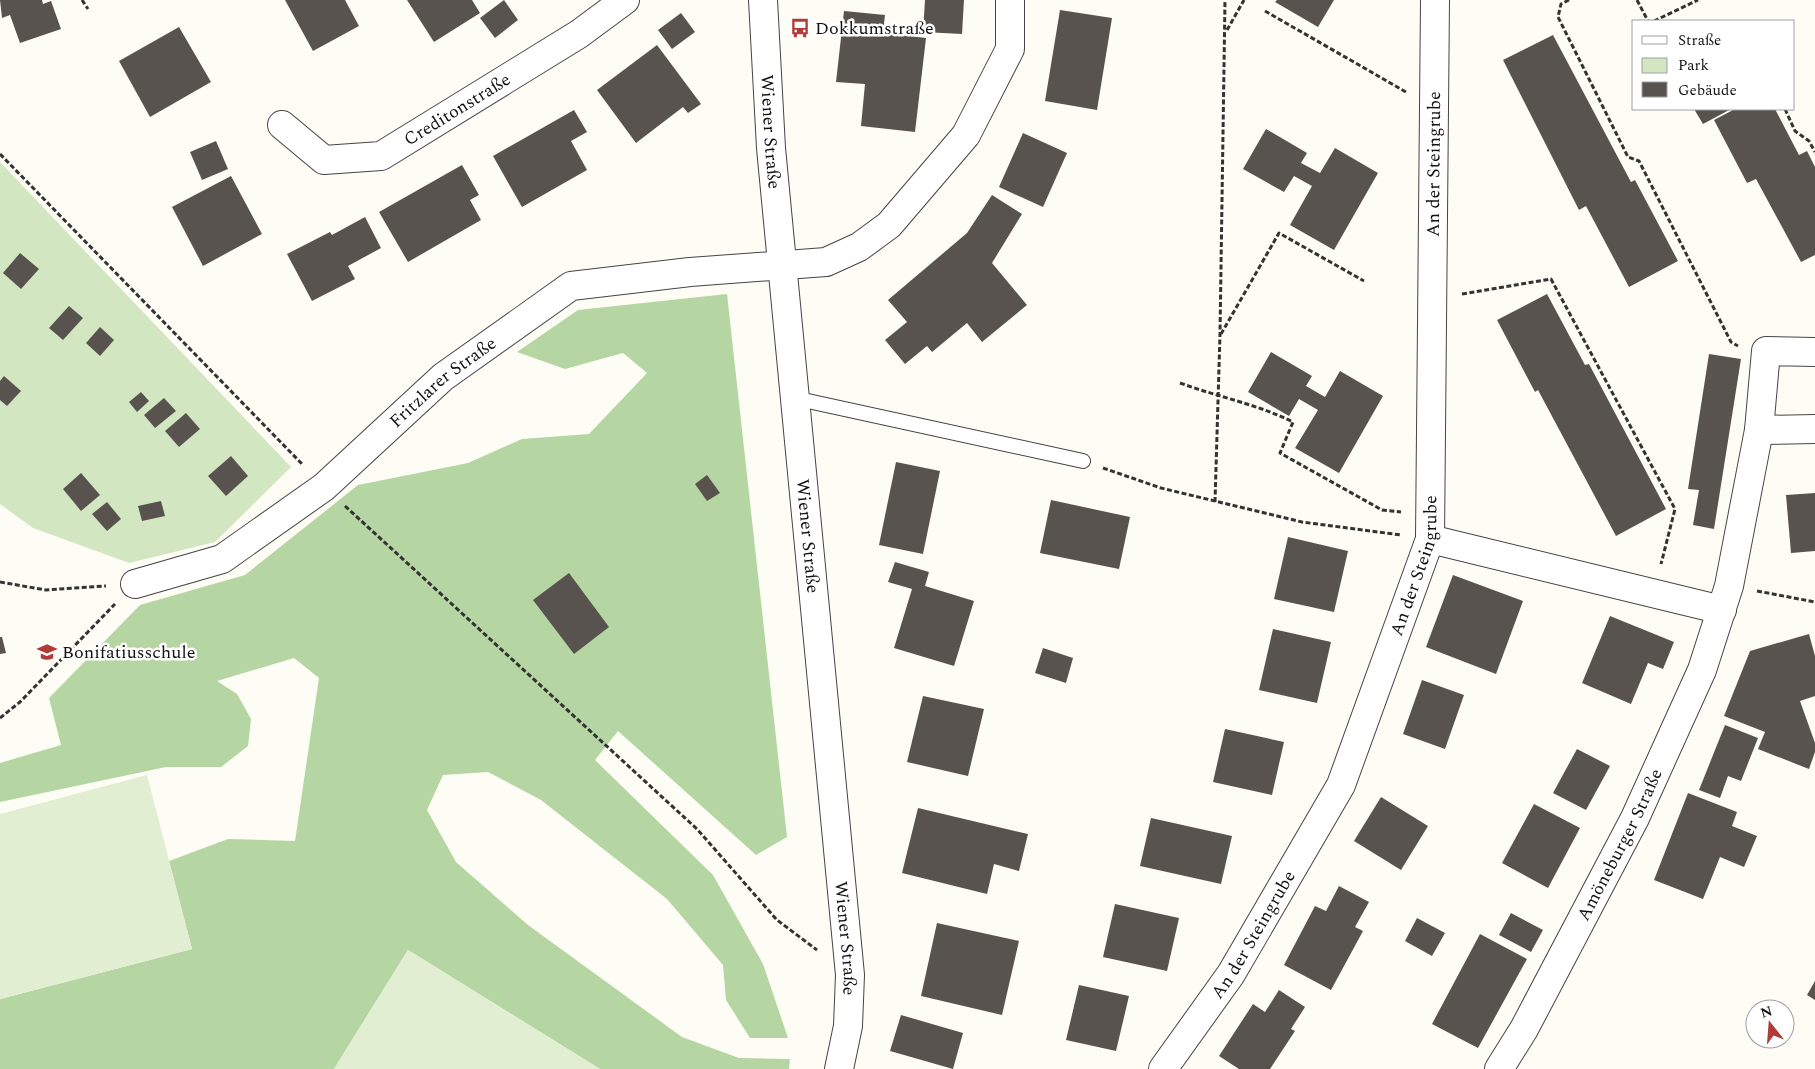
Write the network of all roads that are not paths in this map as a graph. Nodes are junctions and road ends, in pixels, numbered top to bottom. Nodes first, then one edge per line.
1 (625, 0) edge
2 (763, 0) edge
3 (1010, 0) edge
4 (1435, 0) edge
5 (282, 125) dead end
6 (782, 265) junction
7 (1815, 352) edge
8 (794, 398) junction
9 (1815, 429) edge
10 (1759, 430) junction
11 (1084, 461) road end
12 (1430, 528) junction
13 (136, 584) road end
14 (1726, 598) junction
15 (839, 1069) edge
16 (1163, 1069) edge
17 (1499, 1069) edge

1 - 5 street, Creditonstraße
2 - 6 street, Wiener Straße
3 - 6 street
4 - 12 street, An der Steingrube
6 - 8 street, Wiener Straße
6 - 13 street, Fritzlarer Straße
7 - 10 street, Amöneburger Straße
8 - 11 lane
8 - 15 street, Wiener Straße
9 - 10 street
10 - 14 street, Amöneburger Straße
12 - 14 street
12 - 16 street, An der Steingrube
14 - 17 street, Amöneburger Straße

